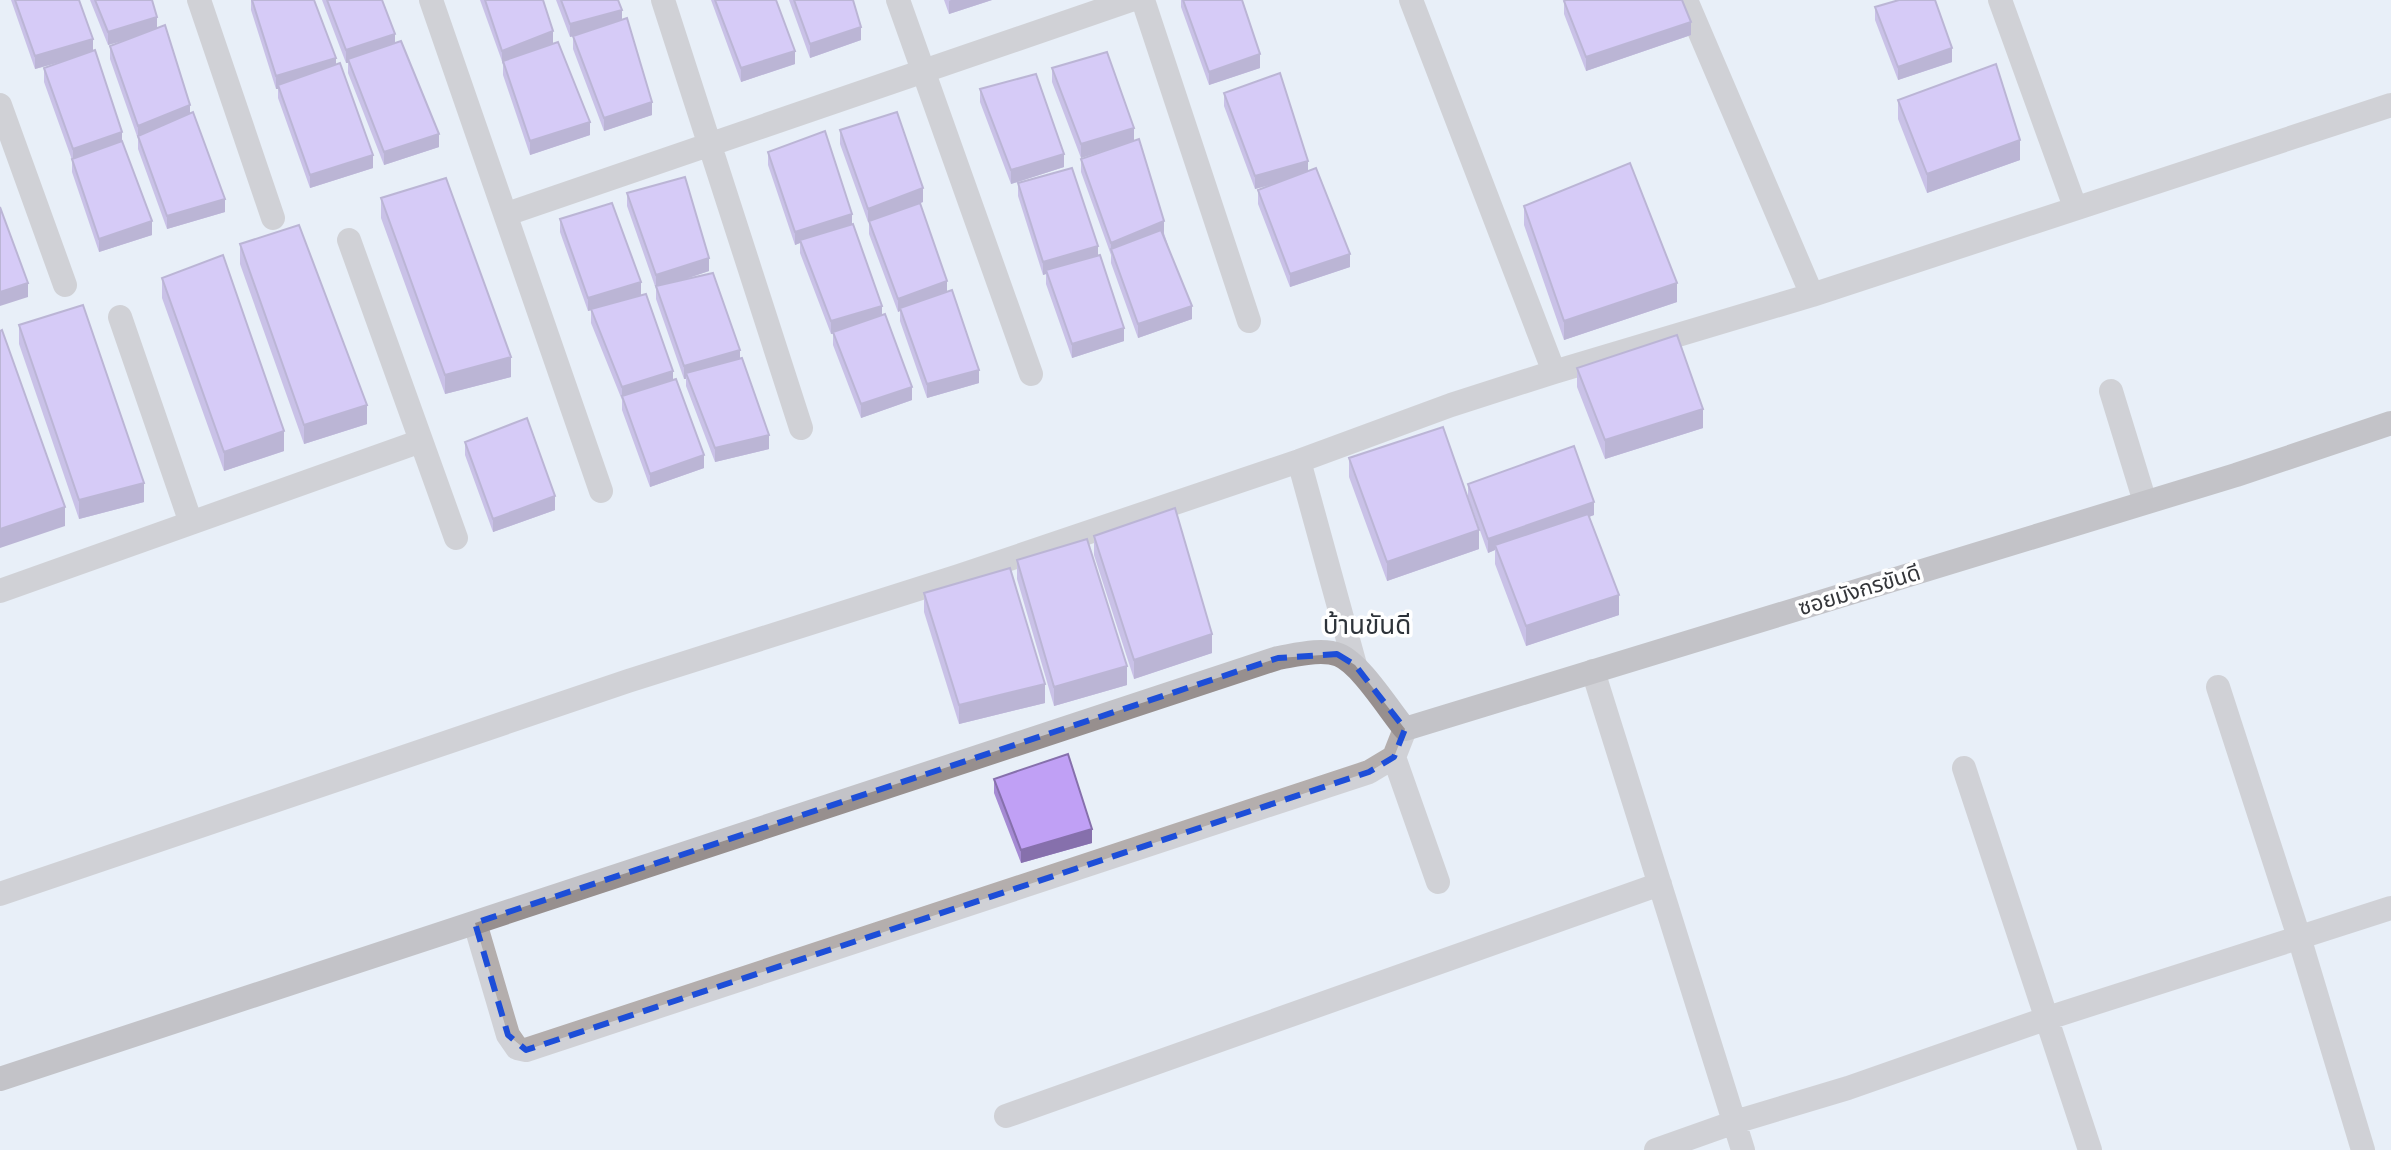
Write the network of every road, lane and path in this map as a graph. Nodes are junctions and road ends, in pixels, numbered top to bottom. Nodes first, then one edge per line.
1 (199, 0) edge
2 (431, 0) edge
3 (663, 0) edge
4 (898, 0) edge
5 (1131, 0) edge
6 (1143, 0) edge
7 (1411, 0) edge
8 (1686, 0) edge
9 (2000, 0) edge
10 (923, 71) junction
11 (0, 105) edge
12 (2391, 105) edge
13 (709, 145) junction
14 (2075, 207) junction
15 (507, 214) junction
16 (273, 218) dead end
17 (349, 240) dead end
18 (65, 285) dead end
19 (1812, 295) junction
20 (120, 317) dead end
21 (1249, 321) dead end
22 (1554, 372) junction
23 (1031, 374) dead end
24 (2111, 391) dead end
25 (2391, 423) edge
26 (801, 428) dead end
27 (421, 441) junction
28 (1299, 461) junction
29 (601, 491) dead end
30 (2145, 502) junction
31 (191, 523) junction
32 (456, 538) dead end
33 (0, 591) edge
34 (1355, 665) junction
35 (1593, 671) junction
36 (2218, 687) dead end
37 (1405, 729) junction
38 (1394, 757) junction
39 (1964, 768) dead end
40 (1438, 882) dead end
41 (1660, 884) junction
42 (0, 894) edge
43 (2391, 908) edge
44 (475, 923) junction
45 (2299, 937) junction
46 (2048, 1018) junction
47 (0, 1079) edge
48 (1006, 1116) dead end
49 (1735, 1122) junction
50 (1656, 1150) edge
51 (1743, 1150) edge
52 (2090, 1150) edge
53 (2363, 1150) edge

1 - 16 street
2 - 15 street
3 - 13 street
4 - 10 street
5 - 10 street
6 - 21 street
7 - 22 street
8 - 19 street
9 - 14 street
10 - 13 street
10 - 23 street
11 - 18 street
12 - 14 street
13 - 15 street
13 - 26 street
14 - 19 street
15 - 29 street
17 - 27 street
19 - 22 street
20 - 31 street
22 - 28 street
24 - 30 street
25 - 30 street, ซอยมังกรขันดี
27 - 31 street
27 - 32 street
28 - 34 street
28 - 42 street
30 - 35 street, ซอยมังกรขันดี
31 - 33 street
34 - 37 street
34 - 44 street
35 - 37 street, ซอยมังกรขันดี
35 - 41 street
36 - 45 street
37 - 38 street
38 - 40 street
38 - 44 street
39 - 46 street
41 - 48 street
41 - 49 street
43 - 45 street
44 - 47 street
45 - 46 street
45 - 53 street
46 - 49 street
46 - 52 street
49 - 50 street
49 - 51 street

